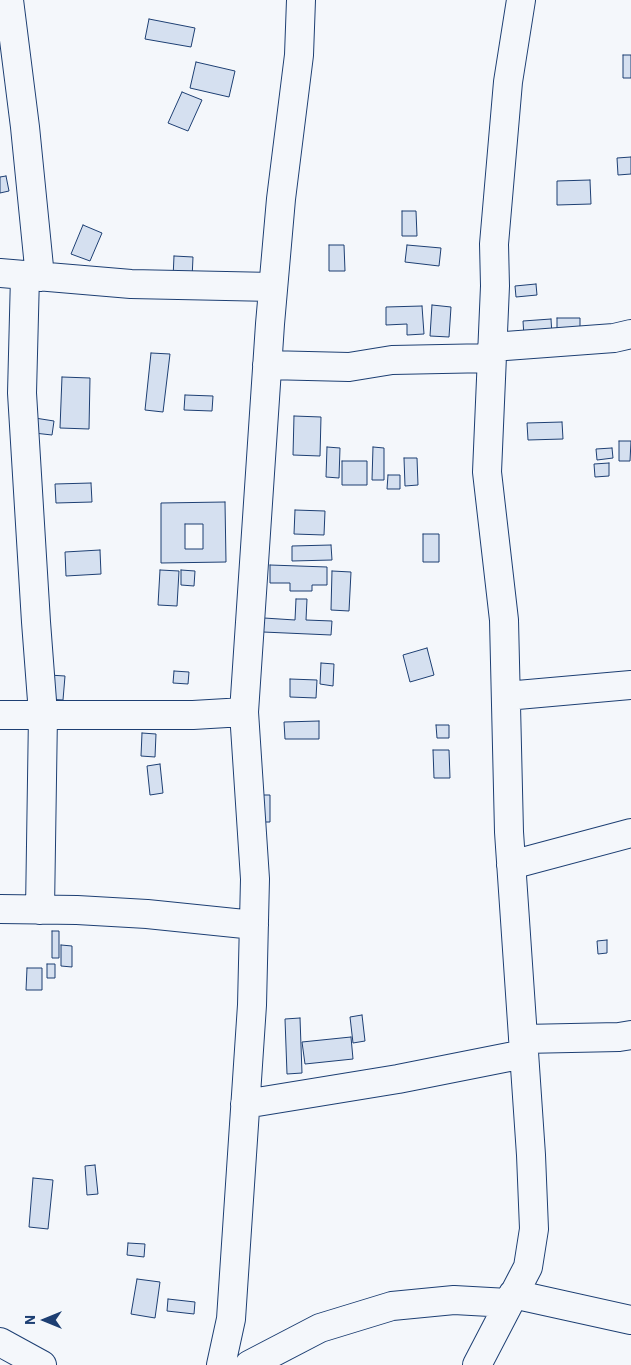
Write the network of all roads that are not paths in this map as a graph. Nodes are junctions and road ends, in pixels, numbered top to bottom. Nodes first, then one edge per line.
1 (9, 0) edge
2 (301, 0) edge
3 (521, 0) edge
4 (21, 275) edge
5 (273, 287) junction
6 (631, 334) edge
7 (492, 352) junction
8 (267, 365) junction
9 (631, 685) edge
10 (506, 696) junction
11 (244, 712) junction
12 (43, 714) junction
13 (0, 715) edge
14 (631, 833) edge
15 (511, 864) junction
16 (0, 910) edge
17 (40, 910) junction
18 (254, 925) junction
19 (631, 1035) edge
20 (524, 1046) junction
21 (245, 1104) junction
22 (510, 1298) junction
23 (631, 1320) edge
24 (0, 1342) edge
25 (42, 1365) edge
26 (221, 1365) edge
27 (249, 1365) edge
28 (477, 1365) edge

1 - 4 street
2 - 5 street
3 - 7 street
4 - 5 street
4 - 12 street
5 - 8 street
6 - 7 street
7 - 8 street
7 - 10 street
8 - 11 street
9 - 10 street
10 - 15 street
11 - 12 street
11 - 18 street
12 - 13 street
12 - 17 street
14 - 15 street
15 - 20 street
16 - 17 street
17 - 18 street
18 - 21 street
19 - 20 street
20 - 21 street
20 - 22 street
21 - 26 street
22 - 23 street
22 - 27 street
22 - 28 street
24 - 25 street

